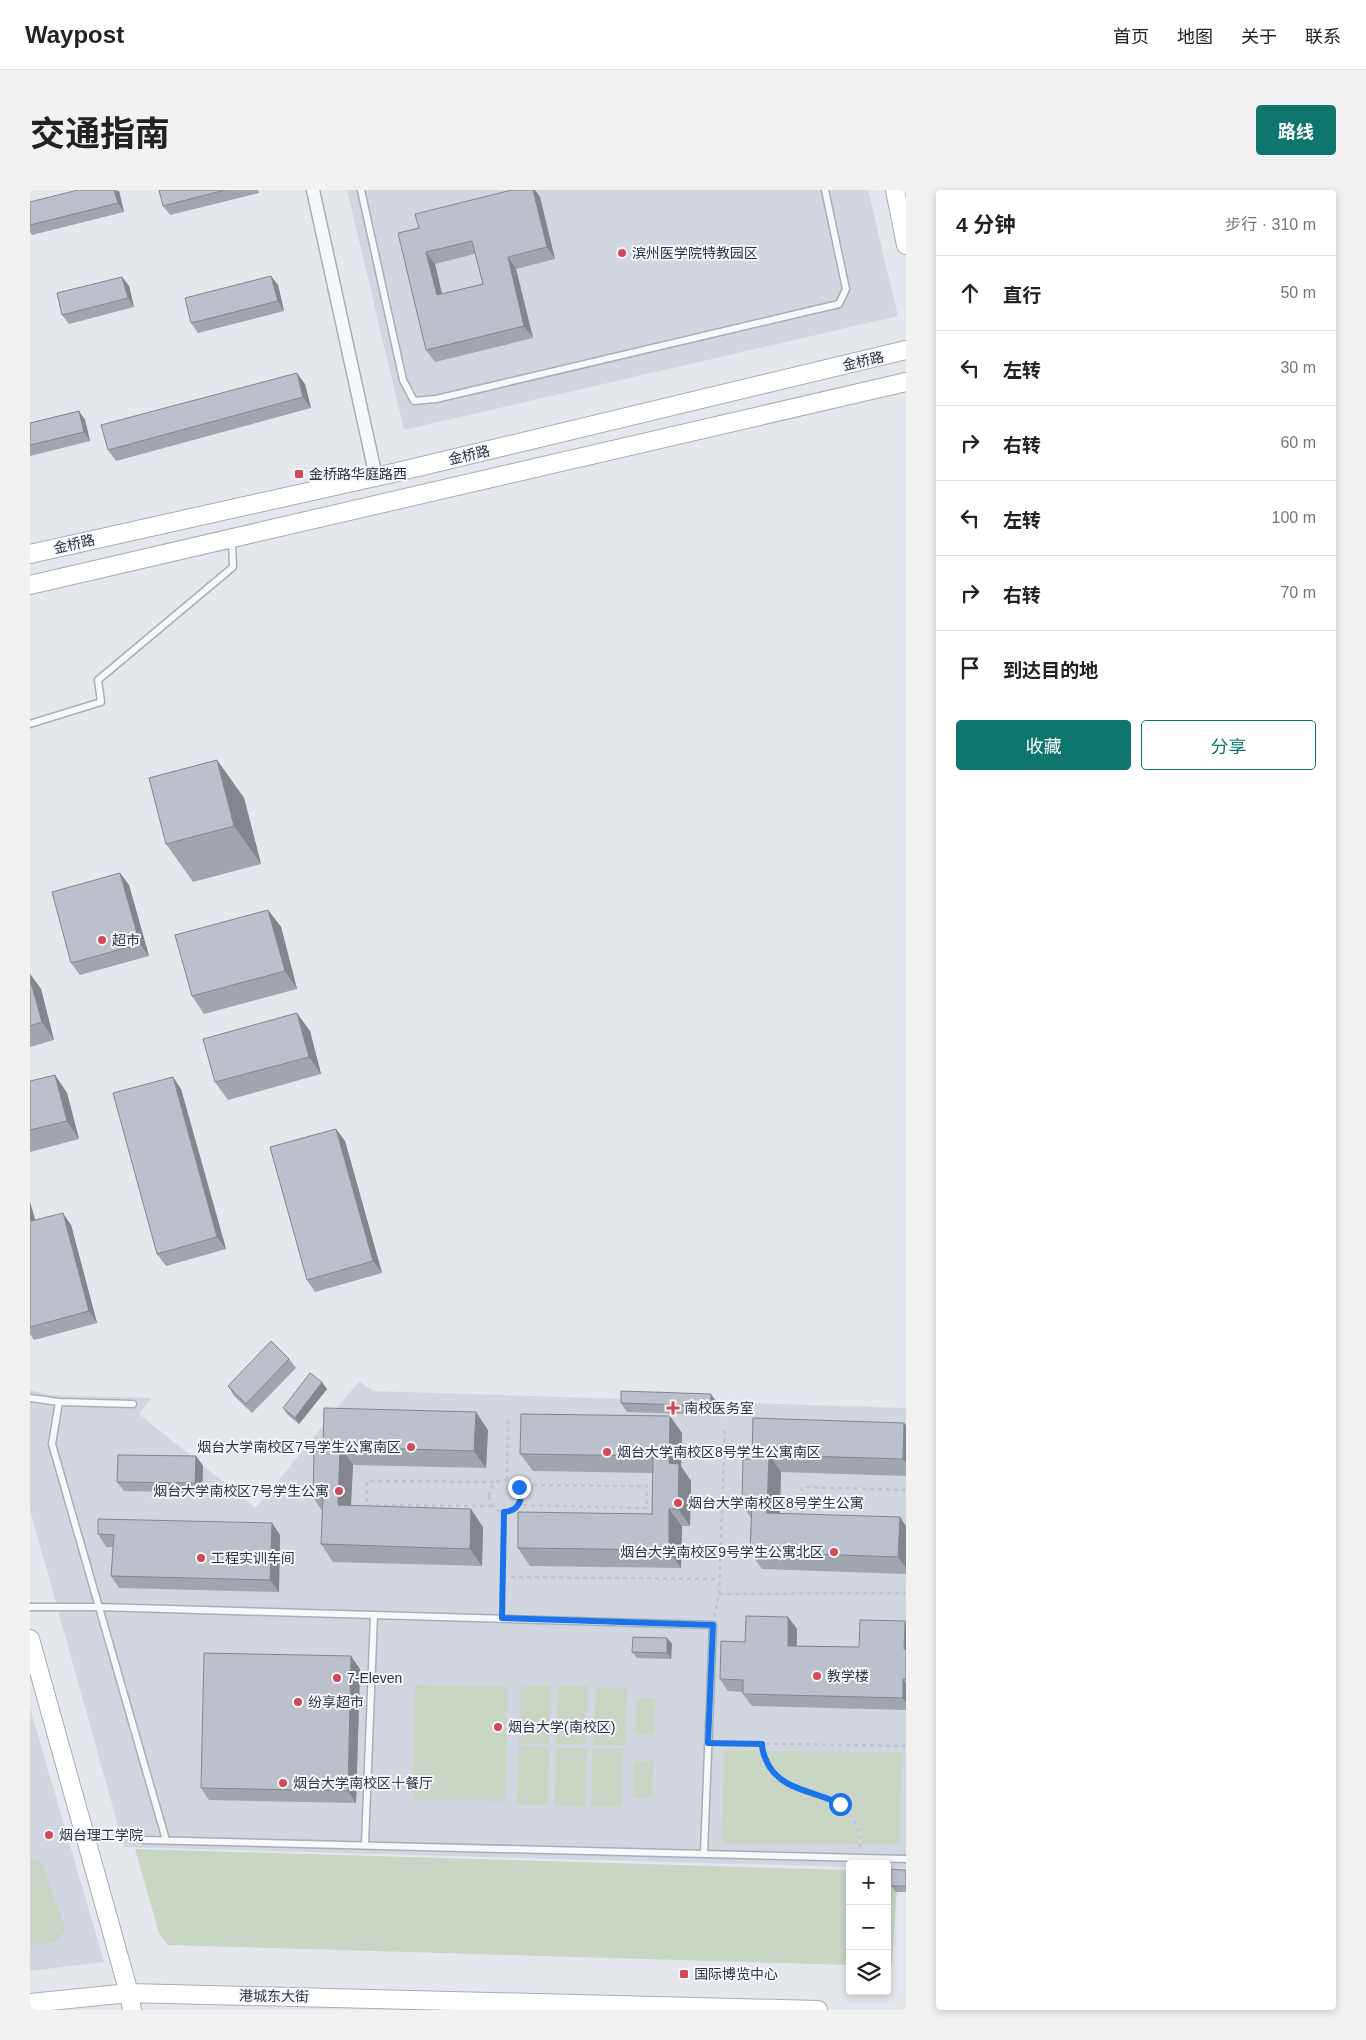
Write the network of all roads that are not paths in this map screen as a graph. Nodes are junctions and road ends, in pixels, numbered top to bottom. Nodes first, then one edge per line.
1 (313, 190) edge
2 (361, 190) edge
3 (826, 190) edge
4 (895, 190) edge
5 (904, 223) edge
6 (906, 245) edge
7 (906, 350) edge
8 (906, 382) edge
9 (376, 477) junction
10 (232, 538) junction
11 (30, 554) edge
12 (30, 585) edge
13 (30, 724) edge
14 (30, 1398) edge
15 (59, 1402) junction
16 (132, 1404) dead end
17 (98, 1606) junction
18 (30, 1607) edge
19 (374, 1615) junction
20 (30, 1639) edge
21 (144, 1840) dead end
22 (166, 1840) junction
23 (365, 1844) junction
24 (704, 1853) junction
25 (906, 1859) edge
26 (130, 2001) edge
27 (30, 2004) edge
28 (818, 2010) edge

1 - 9 street
2 - 3 lane
4 - 5 street
5 - 6 street
7 - 9 street, 金桥路
8 - 10 street, 金桥路
9 - 11 street, 金桥路
10 - 12 street, 金桥路
10 - 13 lane
14 - 15 lane
15 - 16 lane
15 - 17 lane
17 - 18 lane
17 - 19 lane
17 - 22 lane
19 - 23 lane
19 - 24 lane
20 - 26 street
21 - 22 lane
22 - 23 lane
23 - 24 lane
24 - 25 lane
26 - 27 street, 港城东大街
26 - 28 street, 港城东大街

